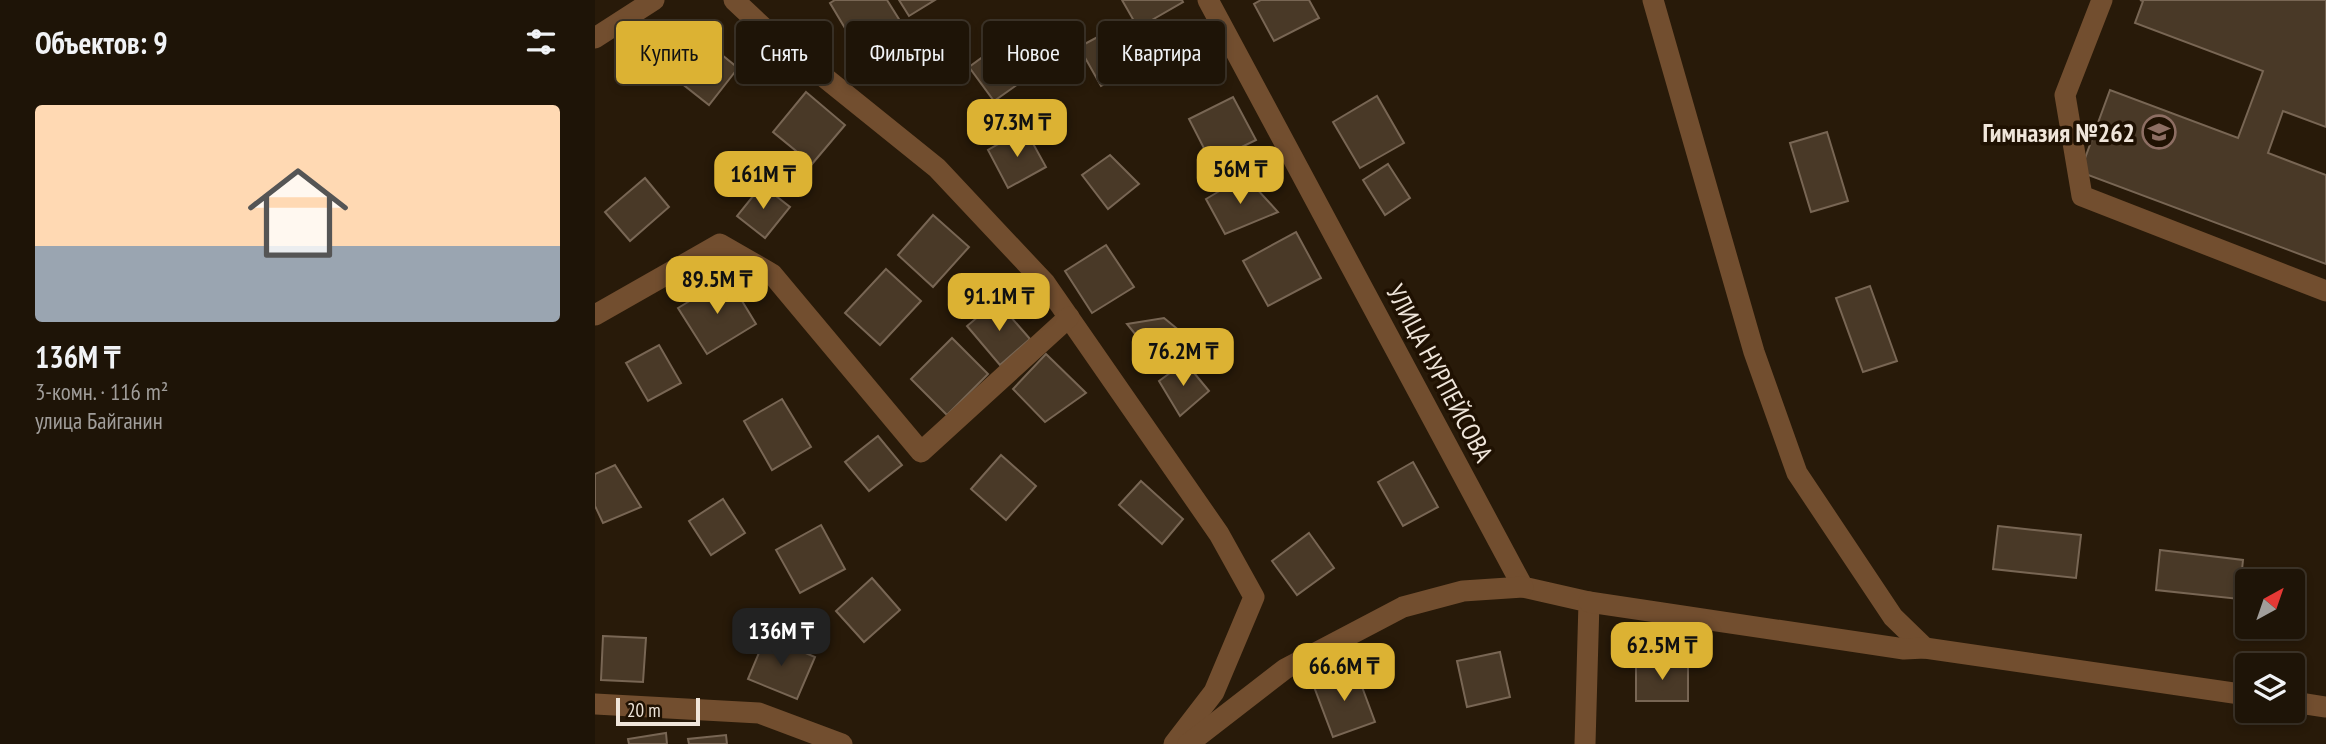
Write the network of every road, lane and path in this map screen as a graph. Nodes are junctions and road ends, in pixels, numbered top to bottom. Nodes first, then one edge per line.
1 (654, 0) edge
2 (734, 0) edge
3 (1208, 0) edge
4 (1653, 0) edge
5 (2102, 0) edge
6 (595, 38) edge
7 (2326, 291) edge
8 (595, 315) edge
9 (1069, 317) junction
10 (1523, 587) junction
11 (1589, 602) junction
12 (1925, 648) junction
13 (2235, 693) edge
14 (595, 704) edge
15 (2305, 704) edge
16 (2326, 707) edge
17 (842, 744) edge
18 (1174, 744) edge
19 (1188, 744) edge
20 (1585, 744) edge

1 - 6 street
2 - 9 street
3 - 10 street, УЛИЦА НУРПЕЙСОВА
4 - 12 street
5 - 7 street
8 - 9 street
9 - 18 street
10 - 11 street
10 - 19 street
11 - 12 street
11 - 20 street
12 - 13 street
14 - 17 street
15 - 16 street

